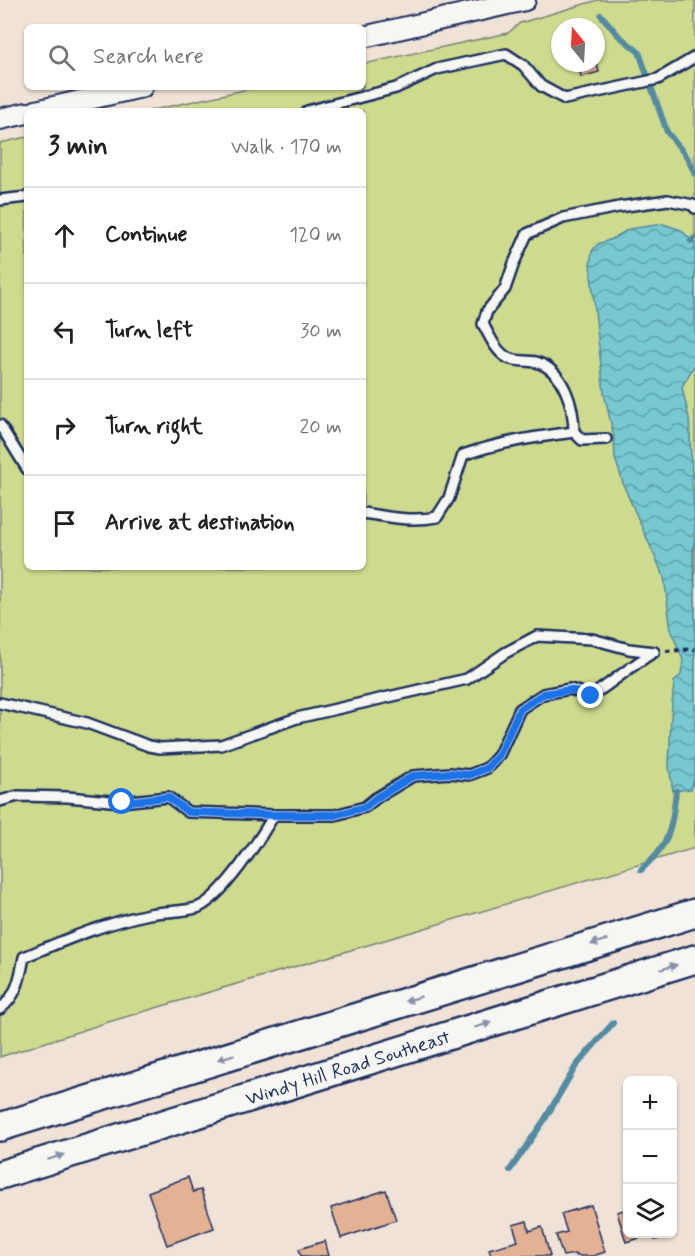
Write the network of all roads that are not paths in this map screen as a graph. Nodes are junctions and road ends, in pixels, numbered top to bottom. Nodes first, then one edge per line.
1 (525, 0) edge
2 (366, 36) edge
3 (695, 57) edge
4 (129, 90) edge
5 (49, 108) edge
6 (319, 108) edge
7 (24, 114) edge
8 (0, 119) edge
9 (24, 197) edge
10 (0, 200) edge
11 (695, 208) edge
12 (0, 425) edge
13 (574, 432) junction
14 (606, 439) dead end
15 (24, 465) edge
16 (366, 514) edge
17 (0, 703) edge
18 (0, 801) edge
19 (274, 815) junction
20 (695, 913) edge
21 (695, 959) edge
22 (0, 1009) edge
23 (0, 1127) edge
24 (0, 1175) edge

1 - 2 street
3 - 6 lane
4 - 5 street
7 - 8 street
9 - 10 lane
11 - 13 lane
12 - 15 lane
13 - 14 lane
13 - 16 lane
17 - 19 lane
18 - 19 lane
19 - 22 lane
20 -> 23 main road
24 -> 21 main road, Windy Hill Road Southeast

